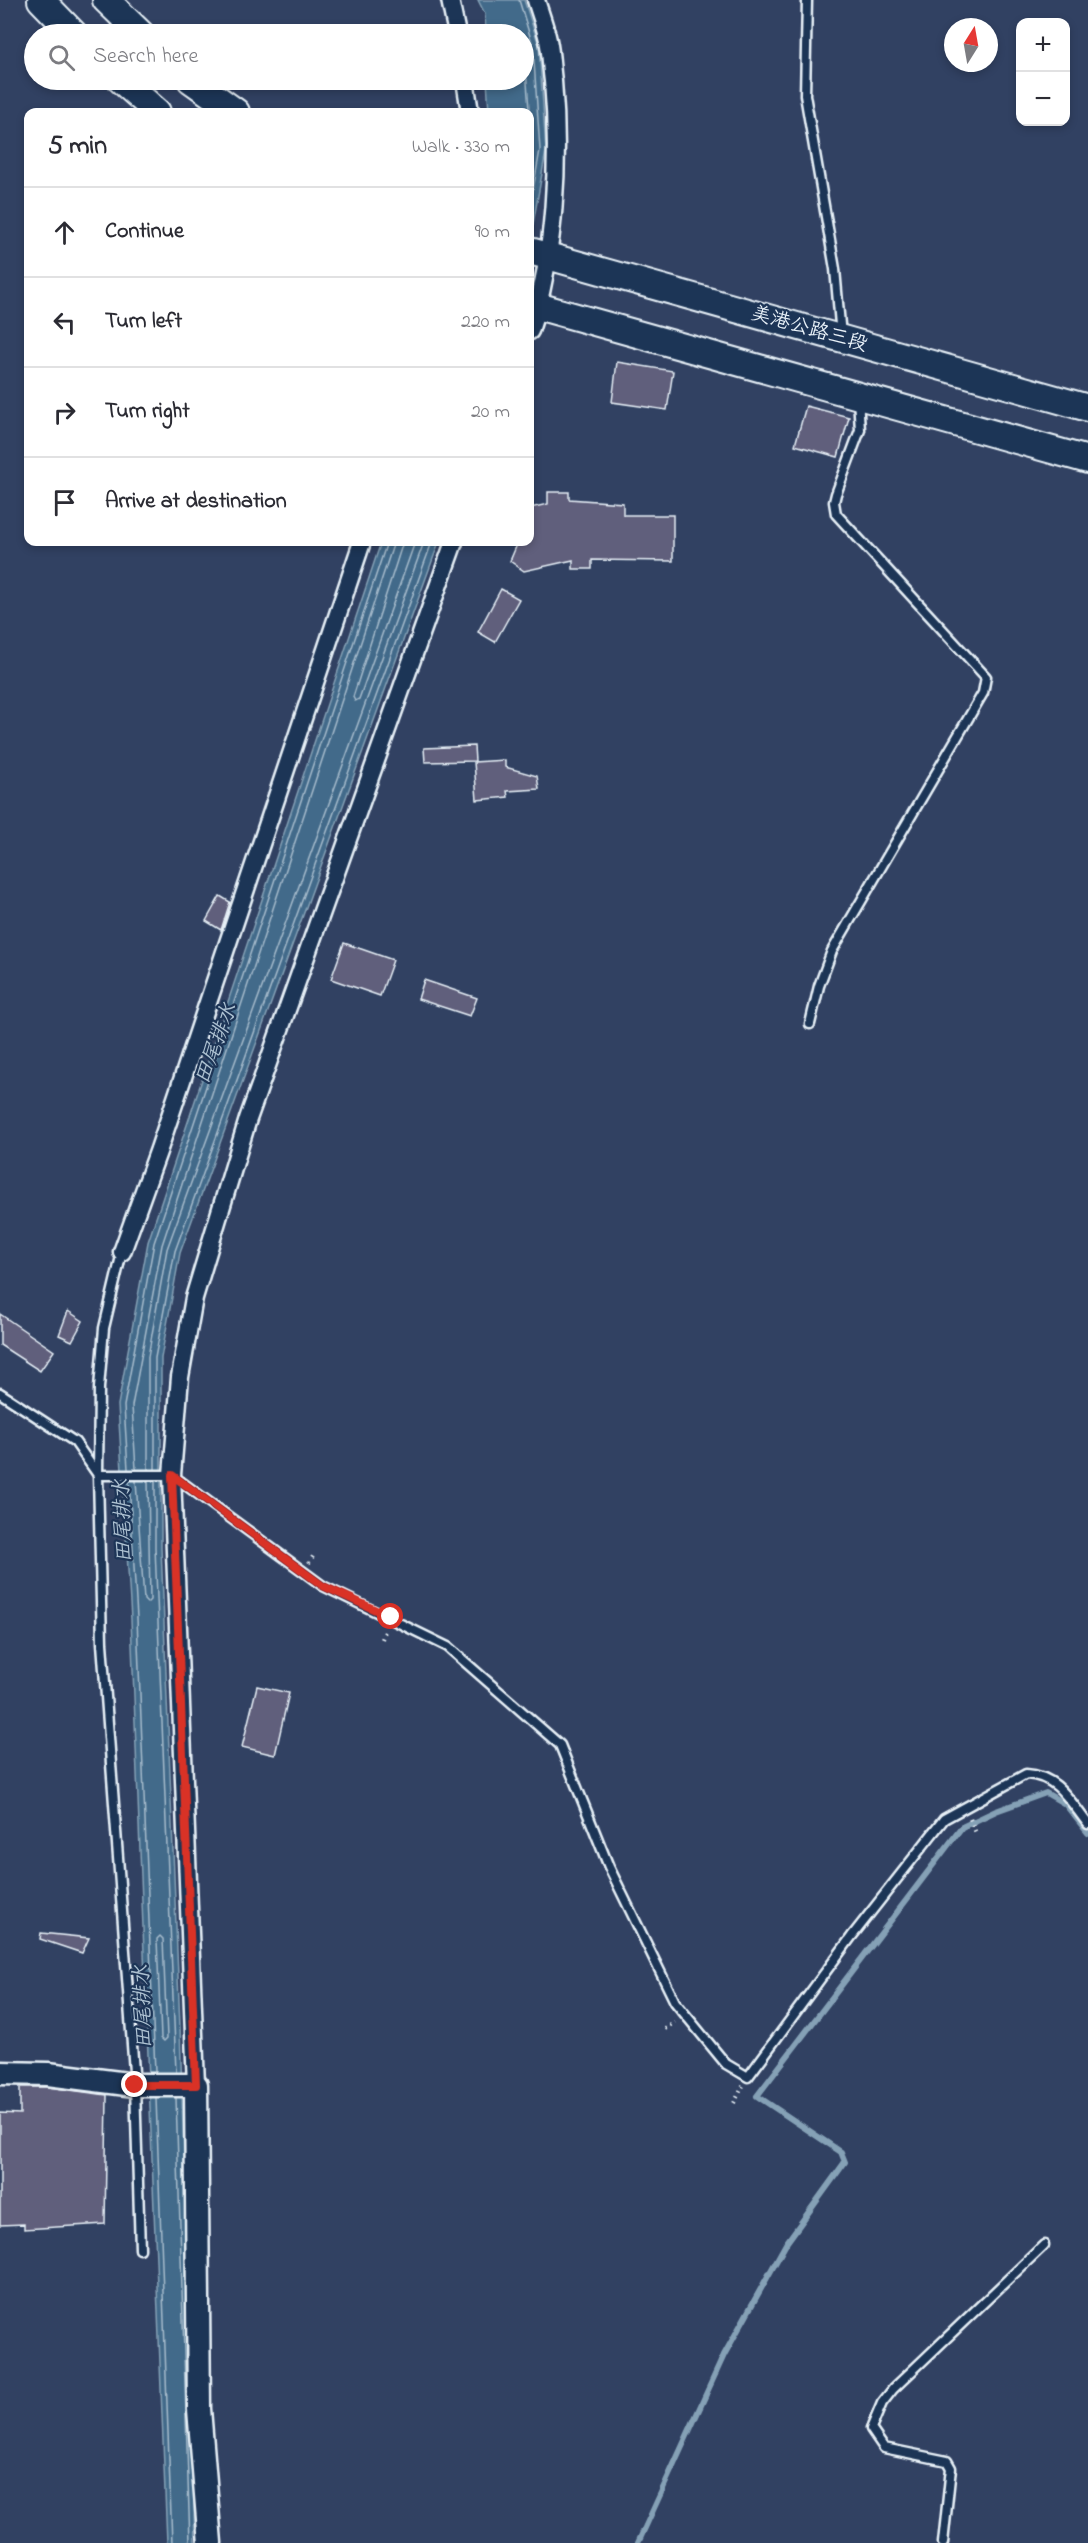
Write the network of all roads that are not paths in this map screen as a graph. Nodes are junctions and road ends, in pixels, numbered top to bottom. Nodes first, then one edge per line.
1 (41, 0) edge
2 (106, 0) edge
3 (450, 0) edge
4 (536, 0) edge
5 (807, 0) edge
6 (64, 24) edge
7 (131, 24) edge
8 (455, 24) edge
9 (132, 90) edge
10 (205, 90) edge
11 (467, 90) edge
12 (152, 108) edge
13 (230, 108) edge
14 (469, 108) edge
15 (539, 254) edge
16 (534, 305) edge
17 (841, 339) junction
18 (858, 395) junction
19 (1088, 408) edge
20 (1088, 460) edge
21 (361, 546) edge
22 (453, 546) edge
23 (810, 1024) dead end
24 (122, 1252) joint
25 (0, 1393) edge
26 (98, 1475) junction
27 (172, 1475) junction
28 (1088, 1824) edge
29 (0, 2073) edge
30 (135, 2085) junction
31 (196, 2085) junction
32 (1044, 2245) dead end
33 (140, 2249) dead end
34 (210, 2543) edge
35 (943, 2543) edge

1 - 6 main road
2 - 7 main road
3 - 8 street
4 - 15 street
5 - 17 lane
9 - 12 main road
10 - 13 main road
11 - 14 street
15 - 16 street
15 - 17 main road, 美港公路三段
16 - 18 main road
17 - 19 main road, 美港公路三段
18 - 20 main road
18 - 23 lane
21 - 24 street
22 - 27 street
24 - 26 lane
25 - 26 lane
26 - 27 lane
26 - 30 lane
27 - 28 lane
27 - 31 street
29 - 30 street
30 - 31 street
30 - 33 lane
31 - 34 street
32 - 35 lane

